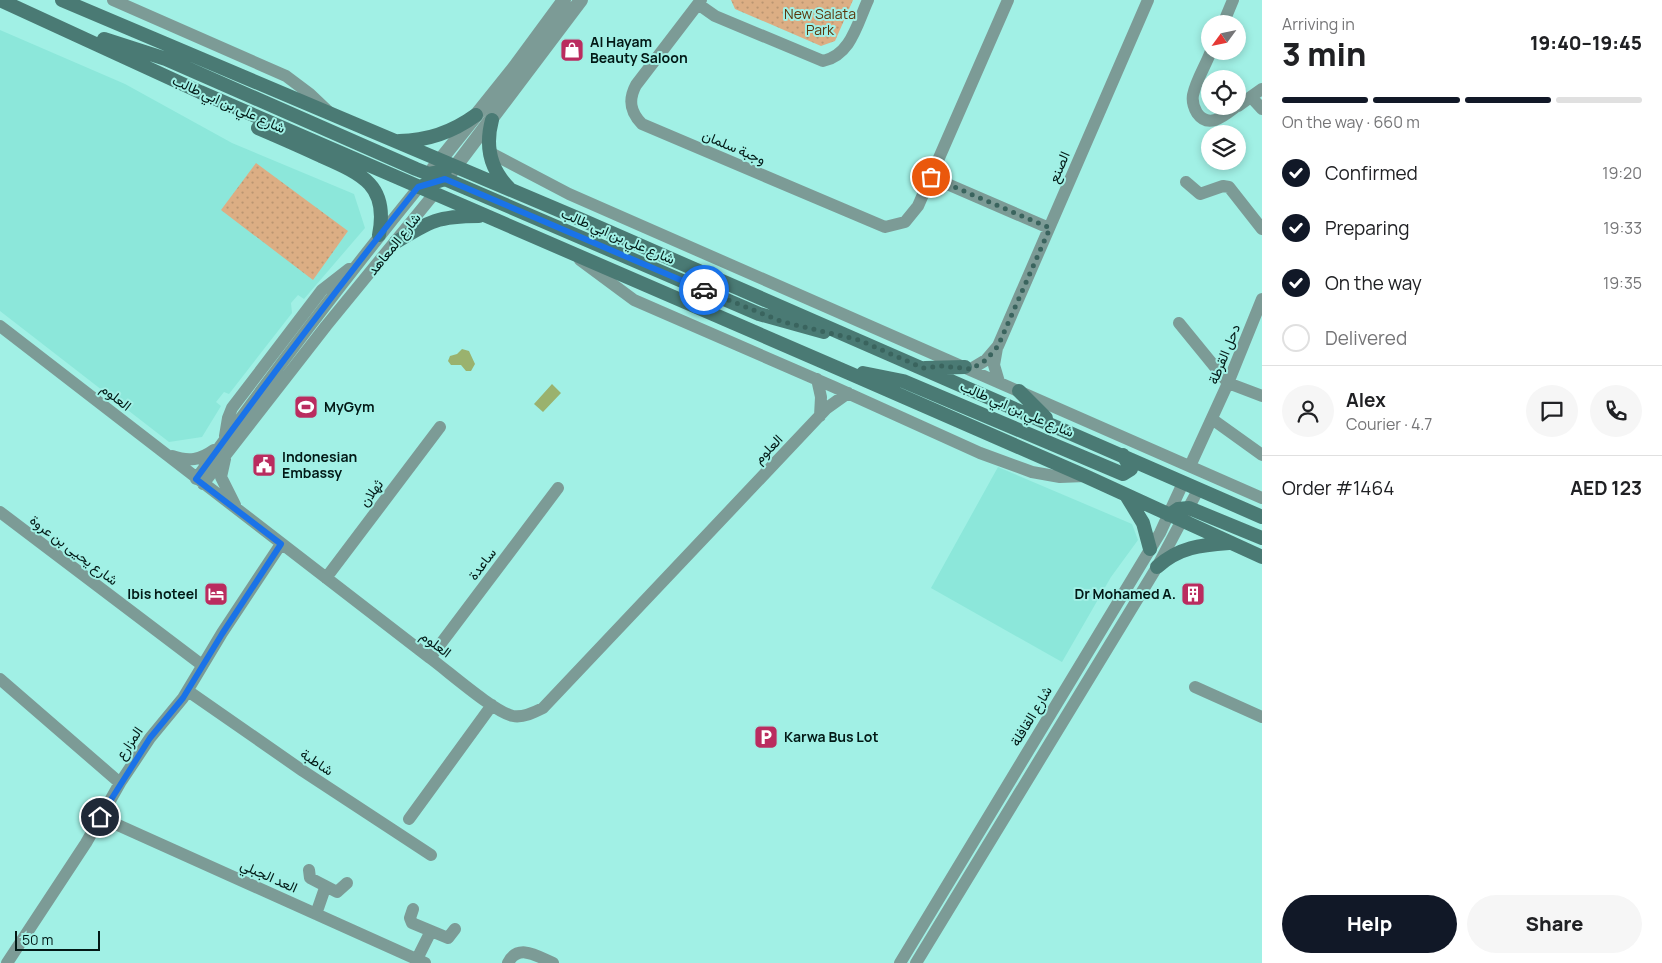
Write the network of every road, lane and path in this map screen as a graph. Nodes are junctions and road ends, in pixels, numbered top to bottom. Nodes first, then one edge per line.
1 (0, 0) edge
2 (62, 0) edge
3 (113, 0) edge
4 (564, 0) edge
5 (581, 0) edge
6 (868, 0) edge
7 (1008, 0) edge
8 (1148, 0) edge
9 (1232, 0) edge
10 (700, 2) edge
11 (133, 5) edge
12 (1226, 15) edge
13 (69, 30) junction
14 (1201, 75) edge
15 (1262, 89) edge
16 (200, 92) junction
17 (1251, 97) junction
18 (1246, 100) edge
19 (1262, 109) edge
20 (330, 113) junction
21 (476, 115) junction
22 (1224, 115) edge
23 (492, 120) junction
24 (396, 141) junction
25 (489, 152) junction
26 (440, 160) junction
27 (456, 166) junction
28 (429, 174) junction
29 (931, 177) junction
30 (445, 179) junction
31 (1186, 182) dead end
32 (418, 187) junction
33 (512, 190) junction
34 (434, 194) junction
35 (485, 216) junction
36 (1050, 228) junction
37 (1262, 229) edge
38 (379, 235) junction
39 (396, 242) junction
40 (570, 253) junction
41 (1262, 299) edge
42 (1179, 323) dead end
43 (0, 326) edge
44 (859, 340) junction
45 (998, 346) junction
46 (923, 368) junction
47 (968, 368) junction
48 (849, 372) junction
49 (817, 379) junction
50 (999, 382) junction
51 (1228, 383) junction
52 (1019, 391) junction
53 (848, 393) junction
54 (1262, 396) edge
55 (820, 416) junction
56 (1212, 419) junction
57 (1052, 424) junction
58 (440, 427) dead end
59 (224, 446) junction
60 (166, 455) junction
61 (1123, 455) junction
62 (1262, 455) edge
63 (1190, 466) junction
64 (1085, 476) junction
65 (200, 481) junction
66 (1183, 483) junction
67 (558, 488) dead end
68 (1198, 490) junction
69 (1125, 495) junction
70 (1262, 498) edge
71 (1190, 508) junction
72 (0, 512) edge
73 (241, 513) junction
74 (1169, 515) junction
75 (1262, 517) edge
76 (1183, 521) junction
77 (1262, 538) edge
78 (1230, 543) junction
79 (281, 544) junction
80 (1150, 549) junction
81 (1262, 556) edge
82 (1157, 567) junction
83 (326, 578) junction
84 (430, 658) junction
85 (202, 665) junction
86 (0, 679) edge
87 (1195, 687) dead end
88 (188, 691) junction
89 (492, 705) junction
90 (1262, 717) edge
91 (120, 784) junction
92 (100, 817) junction
93 (409, 819) dead end
94 (431, 855) dead end
95 (309, 870) dead end
96 (347, 883) dead end
97 (325, 888) junction
98 (413, 909) dead end
99 (316, 914) junction
100 (455, 929) dead end
101 (431, 931) junction
102 (421, 961) edge
103 (7, 963) edge
104 (508, 963) edge
105 (553, 963) edge
106 (900, 963) edge
107 (916, 963) edge

1 - 13 main road, شارع علي بن ابي طالب
2 - 20 main road, شارع علي بن ابي طالب
3 - 11 street, شارع علي بن ابي طالب
4 - 21 street, شارع المعاهد
5 - 23 street, شارع المعاهد
6 - 10 street
7 - 29 street, وجبة سلمان
8 - 36 street, الصنع
9 - 12 street
10 - 29 street, وجبة سلمان
11 - 20 street, شارع علي بن ابي طالب
13 - 16 main road, شارع علي بن ابي طالب
13 - 28 main road
14 - 22 street
15 - 17 street
16 - 32 main road, شارع علي بن ابي طالب
16 - 38 main road
17 - 18 street
17 - 19 street
20 - 24 main road, شارع علي بن ابي طالب
21 - 24 main road
21 - 26 street, شارع المعاهد
23 - 25 main road
23 - 27 street, شارع المعاهد
24 - 26 main road, شارع علي بن ابي طالب
25 - 33 main road
25 - 47 street, شارع علي بن ابي طالب
26 - 27 main road, شارع علي بن ابي طالب
26 - 28 street, شارع المعاهد
27 - 28 main road
27 - 30 street, شارع المعاهد
27 - 33 main road, شارع علي بن ابي طالب
28 - 32 street, شارع المعاهد
29 - 36 street
30 - 32 main road
30 - 34 street, شارع المعاهد
30 - 44 main road
31 - 37 street
32 - 34 main road, شارع علي بن ابي طالب
32 - 38 street, شارع المعاهد
33 - 44 main road, شارع علي بن ابي طالب
34 - 35 main road, شارع علي بن ابي طالب
34 - 39 street, شارع المعاهد
35 - 39 main road
35 - 40 main road, شارع علي بن ابي طالب
36 - 45 street, الصنع
38 - 59 street, شارع المعاهد
39 - 59 street, شارع المعاهد
40 - 48 main road, شارع علي بن ابي طالب
40 - 49 street, شارع علي بن ابي طالب
41 - 51 street, دحل القرطة
42 - 51 street
43 - 60 street, العلوم
44 - 46 main road, شارع علي بن ابي طالب
45 - 47 street, الصنع
45 - 50 street, الصنع
46 - 47 main road
46 - 57 main road, شارع علي بن ابي طالب
47 - 50 street, شارع علي بن ابي طالب
48 - 61 main road
48 - 64 main road, شارع علي بن ابي طالب
49 - 53 street, شارع علي بن ابي طالب
49 - 55 street
50 - 52 street, شارع علي بن ابي طالب
51 - 54 street
51 - 56 street, دحل القرطة
52 - 57 main road
52 - 63 street, شارع علي بن ابي طالب
53 - 55 street, العلوم
53 - 64 street, شارع علي بن ابي طالب
55 - 89 street, العلوم
56 - 62 street
56 - 63 street, دحل القرطة
57 - 61 main road, شارع علي بن ابي طالب
58 - 83 street, ثهلان
59 - 60 street
59 - 65 street, شارع المعاهد
59 - 73 street
60 - 65 street, العلوم
61 - 66 main road, شارع علي بن ابي طالب
63 - 70 street, شارع علي بن ابي طالب
64 - 69 main road, شارع علي بن ابي طالب
65 - 73 street, العلوم
66 - 68 main road, شارع علي بن ابي طالب
66 - 74 street, شارع القافلة
67 - 84 street, ساعدة
68 - 71 street
68 - 75 main road, شارع علي بن ابي طالب
69 - 74 main road, شارع علي بن ابي طالب
69 - 80 main road
71 - 74 main road
71 - 76 street
71 - 77 main road
72 - 85 street, شارع يحيى بن عروة
73 - 79 street, العلوم
74 - 76 main road, شارع علي بن ابي طالب
74 - 80 street, شارع القافلة
76 - 78 main road, شارع علي بن ابي طالب
76 - 82 street
78 - 81 main road, شارع علي بن ابي طالب
78 - 82 main road
79 - 83 street, العلوم
79 - 85 street, المزارع
80 - 106 street, شارع القافلة
82 - 107 street
83 - 84 street, العلوم
84 - 89 street, العلوم
85 - 88 street, المزارع
86 - 91 street
87 - 90 street
88 - 91 street, المزارع
88 - 94 street, شاطبة
89 - 93 street
91 - 92 street, المزارع
92 - 99 street, العد الجبلي
92 - 103 street, المزارع
95 - 97 street
96 - 97 street
97 - 99 street
98 - 101 street
99 - 102 street, العد الجبلي
100 - 101 street
101 - 102 street
104 - 105 street

